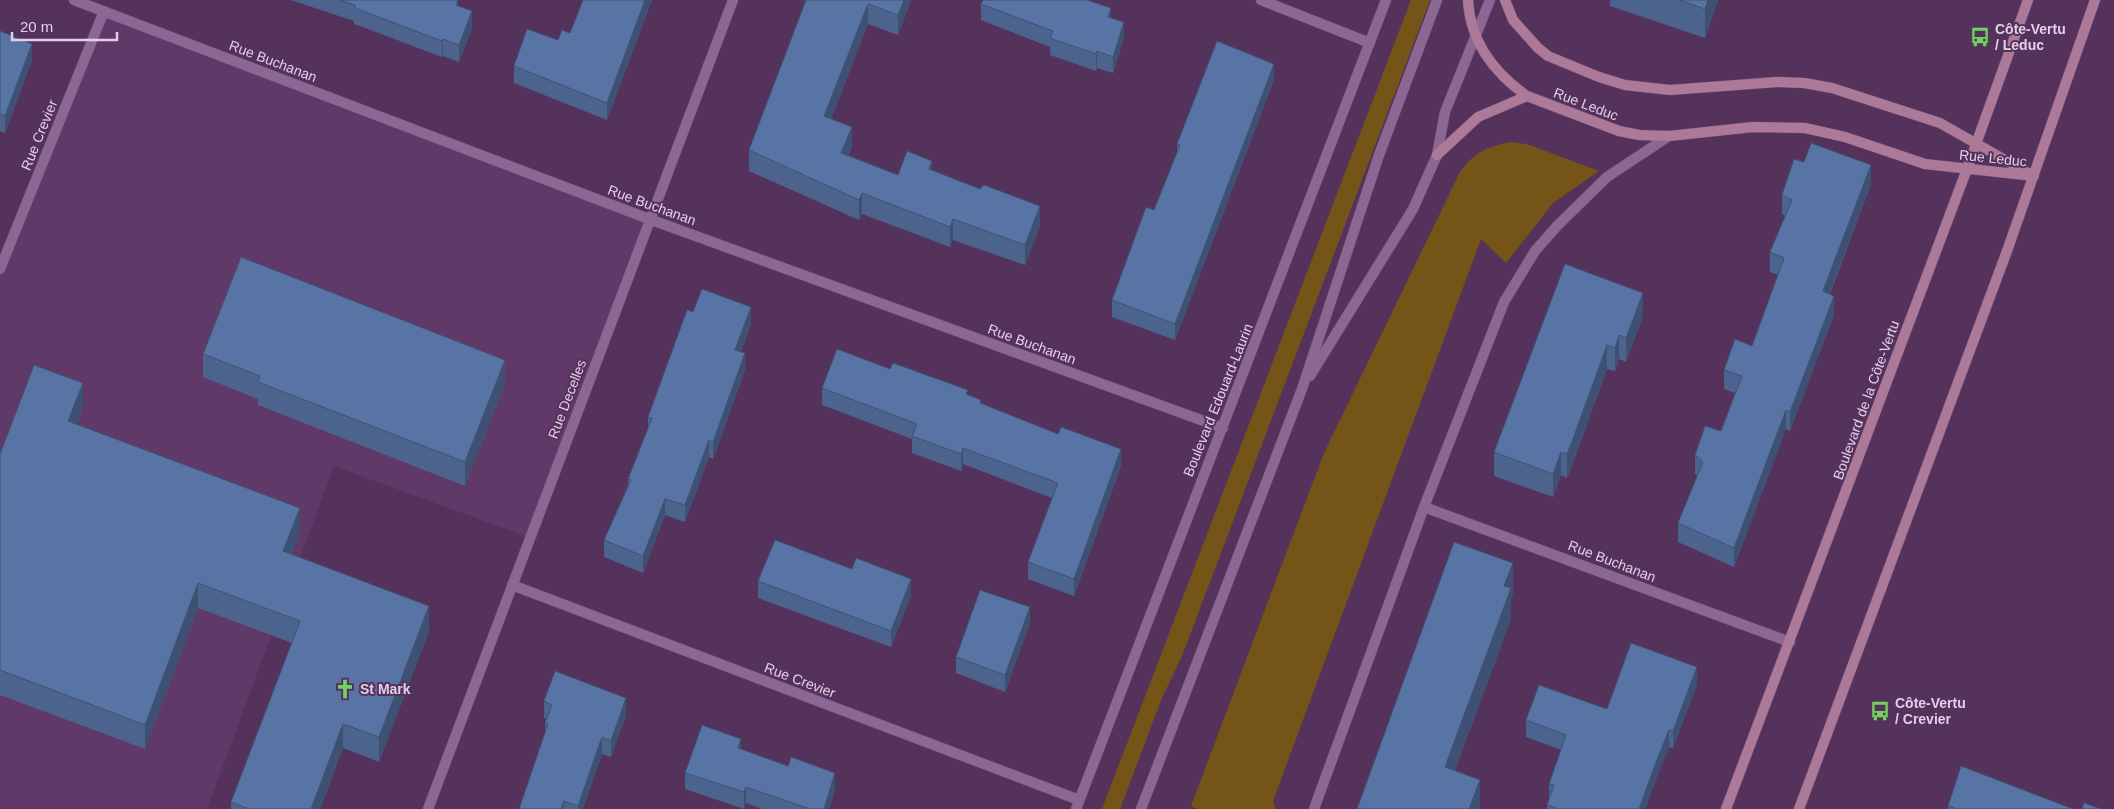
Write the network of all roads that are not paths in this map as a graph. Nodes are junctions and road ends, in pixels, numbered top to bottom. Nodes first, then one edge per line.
1 (74, 0) edge
2 (733, 0) edge
3 (1261, 0) edge
4 (1386, 0) edge
5 (1437, 0) edge
6 (1468, 0) edge
7 (1490, 0) edge
8 (1505, 0) edge
9 (2028, 0) edge
10 (2095, 0) edge
11 (104, 11) junction
12 (1475, 34) junction
13 (1370, 43) junction
14 (1527, 96) junction
15 (1669, 136) junction
16 (1975, 144) junction
17 (1437, 155) junction
18 (1966, 169) junction
19 (2034, 176) junction
20 (649, 219) junction
21 (0, 269) edge
22 (1302, 389) junction
23 (1223, 428) junction
24 (1424, 507) junction
25 (512, 585) junction
26 (1790, 642) junction
27 (1077, 805) edge
28 (428, 809) edge
29 (1141, 809) edge
30 (1314, 809) edge
31 (1726, 809) edge
32 (1799, 809) edge

1 - 11 street, Rue Buchanan
2 - 20 street, Rue Decelles
3 - 13 street
4 - 13 street, Boulevard Edouard-Laurin
5 - 22 street
6 - 12 main road, Rue Leduc
7 - 12 street
8 - 16 main road, Rue Leduc
9 - 16 main road, Boulevard de la Côte-Vertu
10 - 19 main road
11 - 20 street, Rue Buchanan
11 - 21 street, Rue Crevier
12 - 14 main road, Rue Leduc
12 - 17 street
13 - 23 street, Boulevard Edouard-Laurin
14 - 15 main road, Rue Leduc
14 - 17 main road
15 - 18 main road, Rue Leduc
15 - 24 street
16 - 18 main road, Boulevard de la Côte-Vertu
16 - 19 main road, Rue Leduc
17 - 22 street
18 - 19 main road, Rue Leduc
18 - 26 main road, Boulevard de la Côte-Vertu
19 - 32 main road
20 - 23 street, Rue Buchanan
20 - 25 street, Rue Decelles
22 - 29 street
23 - 27 street, Boulevard Edouard-Laurin
24 - 26 street, Rue Buchanan
24 - 30 street
25 - 27 street, Rue Crevier
25 - 28 street, Rue Decelles
26 - 31 main road, Boulevard de la Côte-Vertu

